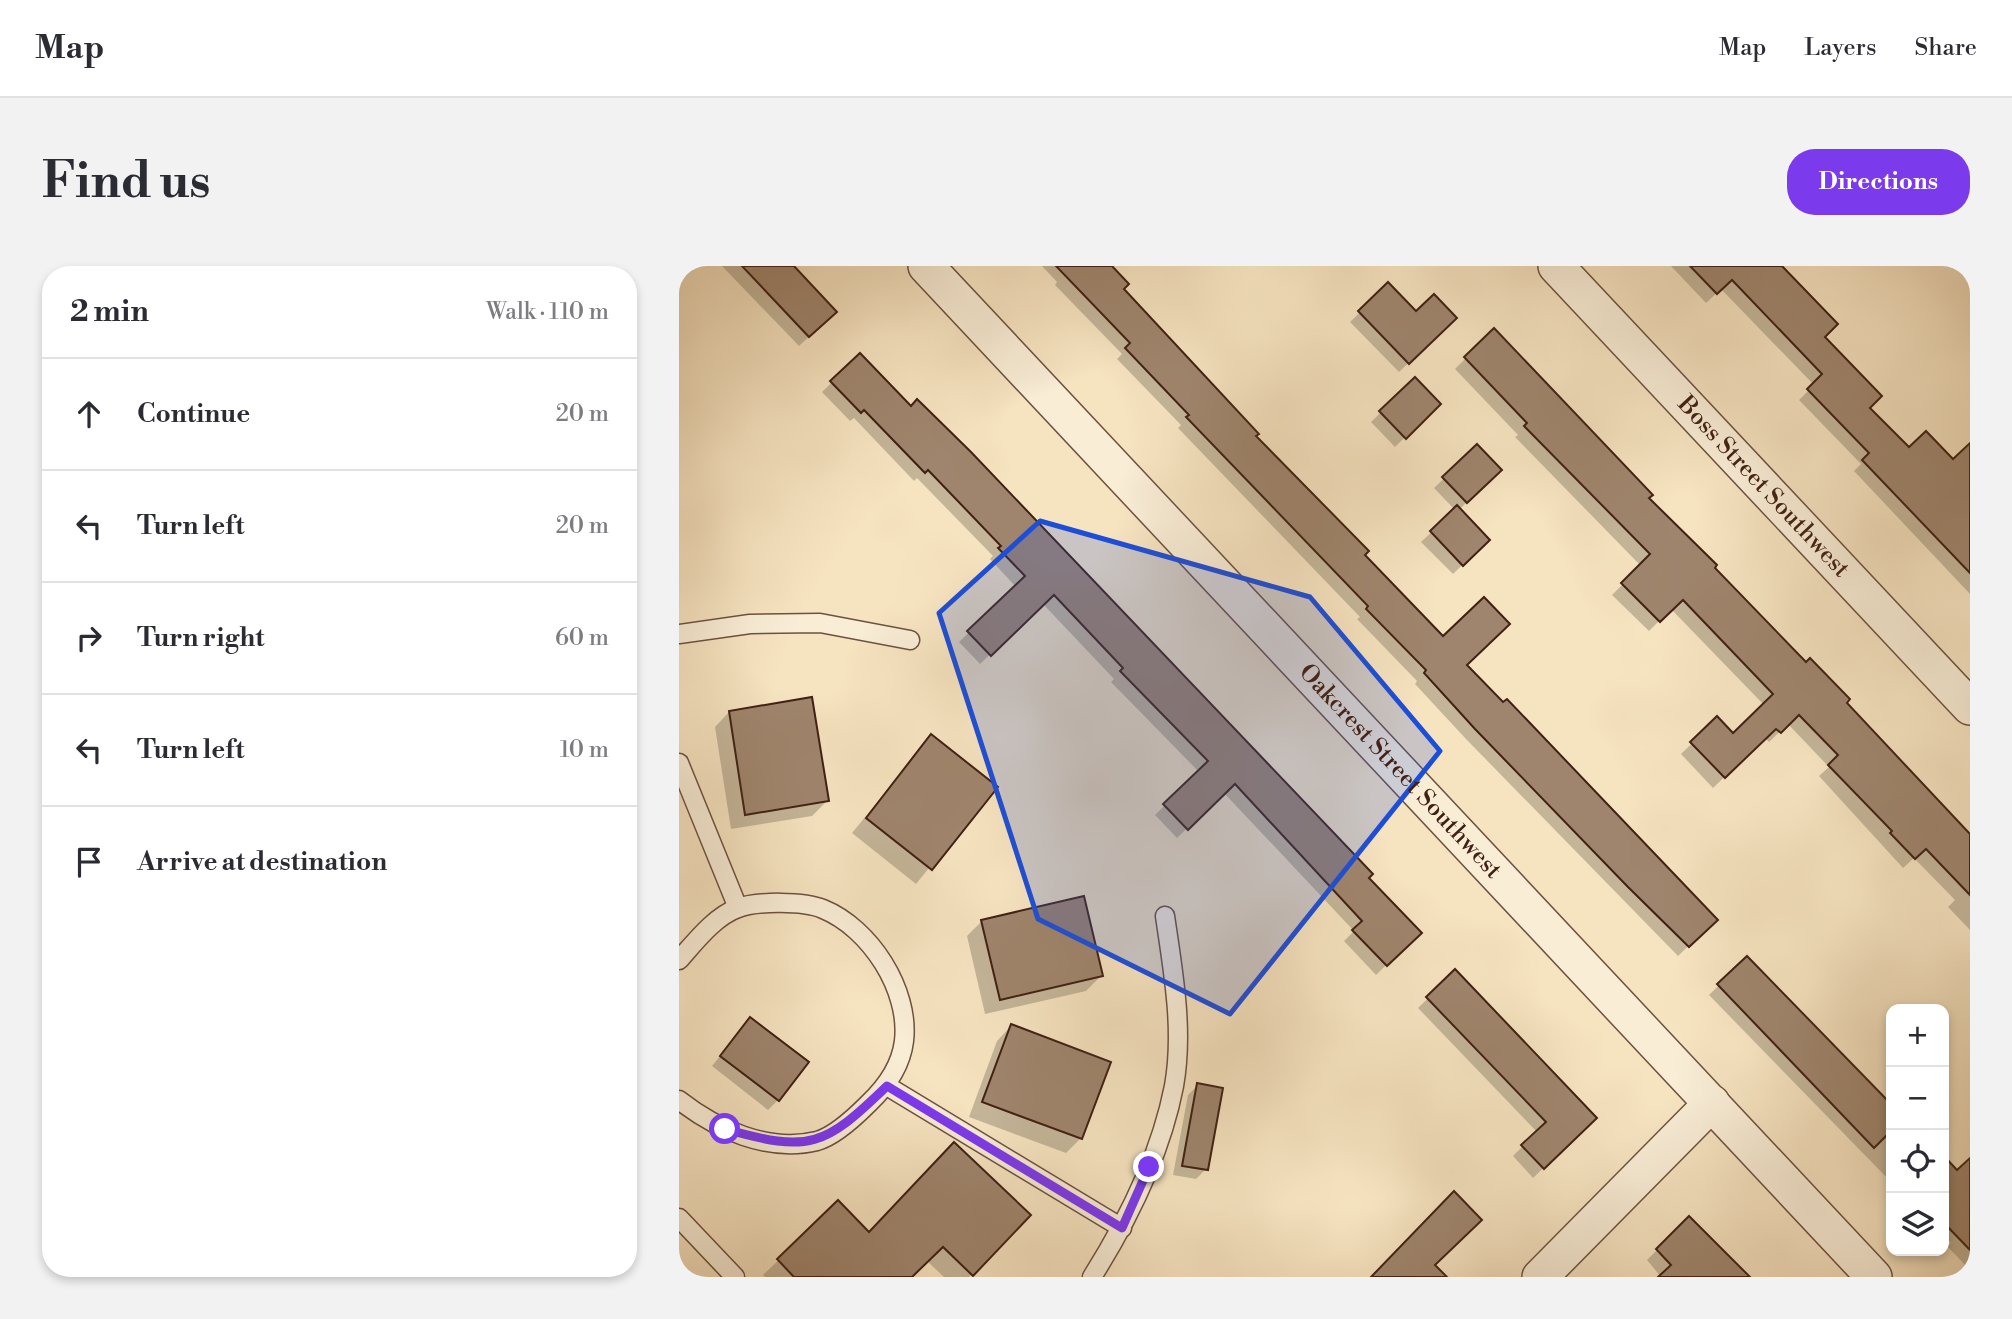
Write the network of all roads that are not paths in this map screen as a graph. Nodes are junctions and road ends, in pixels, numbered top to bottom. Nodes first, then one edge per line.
1 (926, 266) edge
2 (1556, 266) edge
3 (679, 634) edge
4 (910, 640) dead end
5 (1970, 707) edge
6 (679, 763) edge
7 (738, 908) junction
8 (1165, 916) dead end
9 (679, 960) edge
10 (887, 1086) junction
11 (679, 1100) edge
12 (1712, 1103) junction
13 (679, 1218) edge
14 (1122, 1228) junction
15 (735, 1277) edge
16 (1092, 1277) edge
17 (1540, 1277) edge
18 (1874, 1277) edge

1 - 12 street, Oakcrest Street Southwest
2 - 5 street, Boss Street Southwest
3 - 4 lane
6 - 7 lane
7 - 9 lane
7 - 10 lane
8 - 14 lane
10 - 11 lane
10 - 14 lane
12 - 17 street
12 - 18 street, Oakcrest Street Southwest
13 - 15 lane
14 - 16 lane

